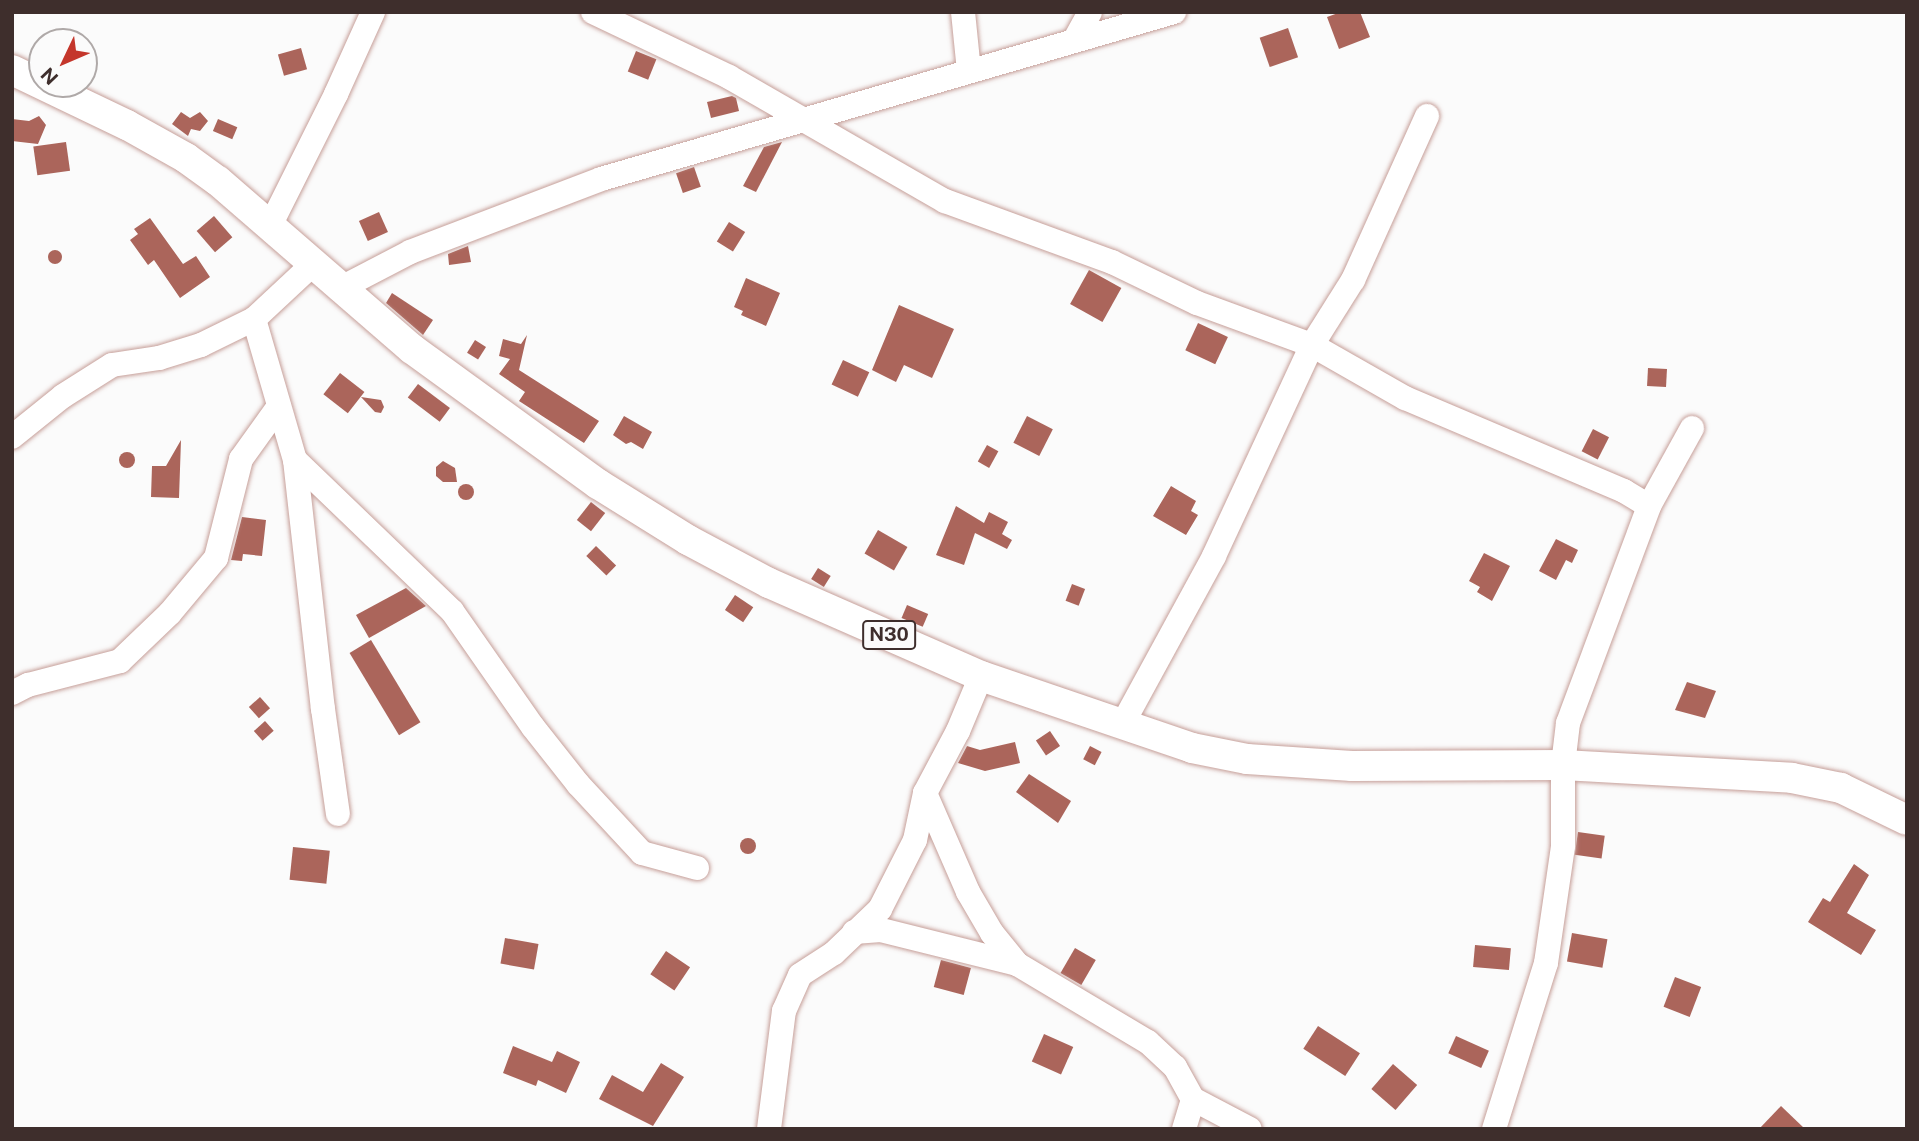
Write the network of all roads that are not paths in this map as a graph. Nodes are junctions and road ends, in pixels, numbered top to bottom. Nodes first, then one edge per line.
1 (373, 12) edge
2 (593, 12) edge
3 (963, 12) edge
4 (1090, 12) edge
5 (1174, 12) edge
6 (1074, 41) junction
7 (12, 70) edge
8 (969, 71) junction
9 (1427, 116) dead end
10 (804, 118) junction
11 (270, 226) junction
12 (312, 265) junction
13 (339, 289) junction
14 (254, 319) junction
15 (1312, 345) junction
16 (279, 406) junction
17 (1692, 428) dead end
18 (12, 437) edge
19 (295, 460) junction
20 (1649, 506) junction
21 (981, 676) junction
22 (12, 693) edge
23 (1122, 725) junction
24 (1563, 765) junction
25 (925, 793) junction
26 (338, 814) dead end
27 (1907, 820) edge
28 (697, 868) dead end
29 (854, 932) junction
30 (1017, 964) junction
31 (1193, 1099) junction
32 (769, 1129) edge
33 (1184, 1129) edge
34 (1250, 1129) edge
35 (1494, 1129) edge

1 - 11 street
2 - 10 street
3 - 8 street
4 - 6 street
5 - 6 street
6 - 8 street
7 - 11 main road, N30
8 - 10 street
9 - 15 street
10 - 13 street
10 - 15 street
11 - 12 main road, N30
12 - 13 main road, N30
12 - 14 street
13 - 21 main road, N30
14 - 16 street
14 - 18 street
15 - 20 street
15 - 23 street
16 - 19 street
16 - 22 street
17 - 20 street
19 - 26 street
19 - 28 street
20 - 24 street
21 - 23 main road, N30
21 - 25 street
23 - 24 main road, N30
24 - 27 main road, N30
24 - 35 street
25 - 29 street
25 - 30 street
29 - 30 street
29 - 32 street
30 - 31 street
31 - 33 street
31 - 34 street

